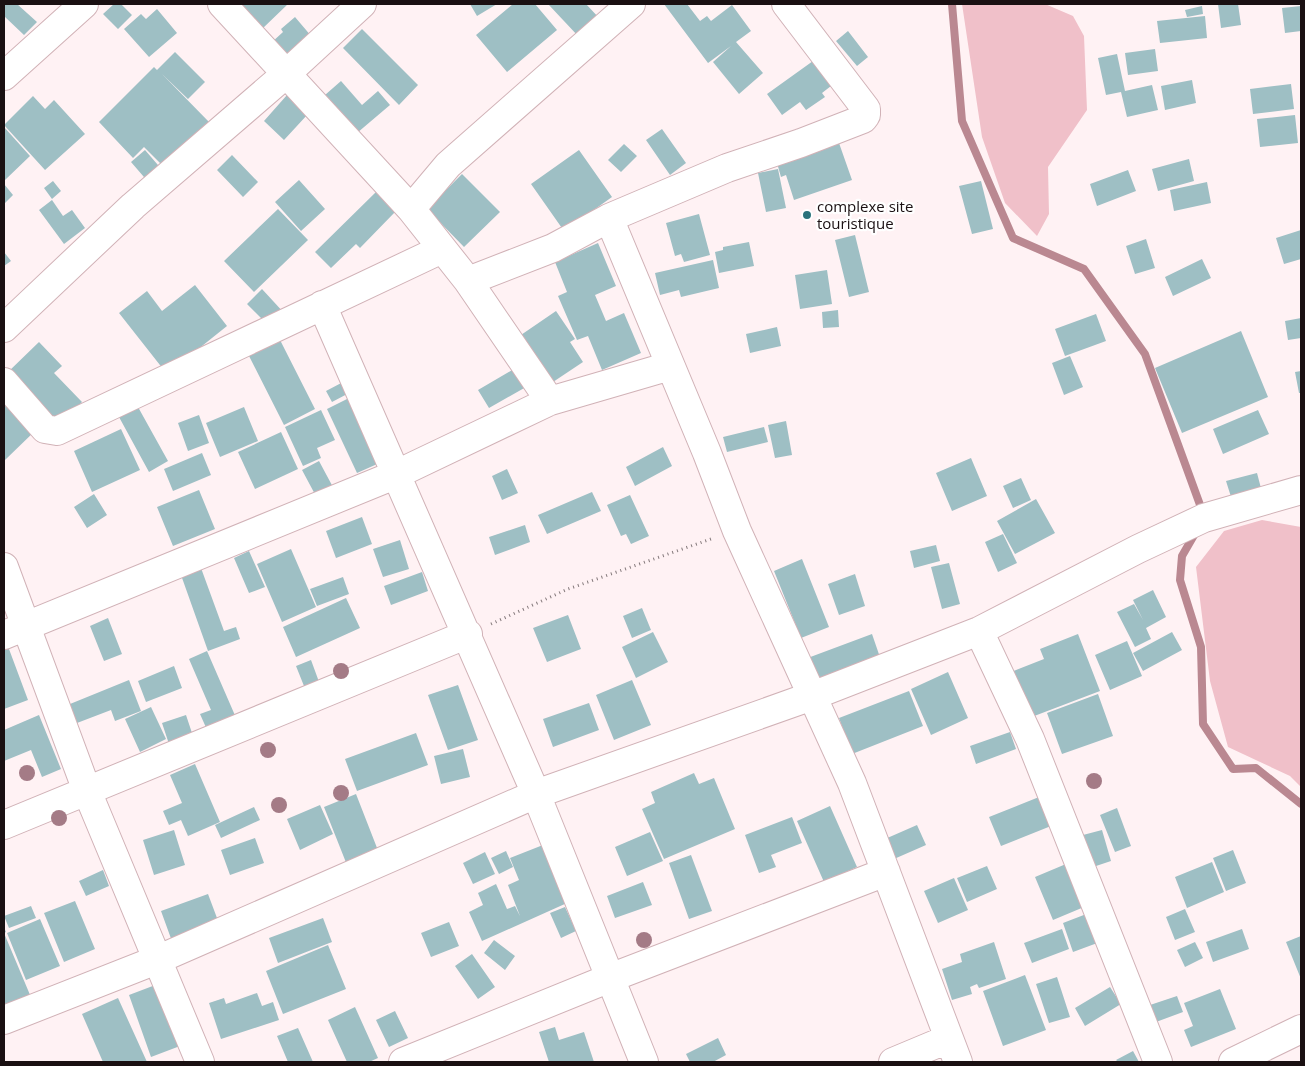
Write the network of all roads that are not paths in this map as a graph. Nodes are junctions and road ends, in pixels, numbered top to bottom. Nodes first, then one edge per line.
1 (84, 4) edge
2 (222, 4) edge
3 (362, 4) edge
4 (631, 4) edge
5 (786, 4) edge
6 (286, 74) junction
7 (4, 76) edge
8 (411, 209) junction
9 (609, 218) junction
10 (442, 249) junction
11 (468, 281) junction
12 (322, 305) junction
13 (4, 328) edge
14 (670, 366) junction
15 (4, 382) edge
16 (550, 401) junction
17 (397, 474) junction
18 (1301, 490) edge
19 (4, 568) edge
20 (15, 631) edge
21 (979, 631) junction
22 (468, 634) junction
23 (812, 696) junction
24 (88, 791) junction
25 (536, 794) junction
26 (4, 825) edge
27 (886, 872) junction
28 (159, 959) junction
29 (610, 978) junction
30 (4, 1020) edge
31 (1301, 1029) edge
32 (953, 1051) edge
33 (200, 1062) edge
34 (402, 1062) edge
35 (644, 1062) edge
36 (893, 1062) edge
37 (1158, 1062) edge
38 (1233, 1062) edge

1 - 7 street
2 - 6 street
3 - 6 street
4 - 8 street
5 - 9 street
6 - 8 street
6 - 13 street
8 - 10 street
9 - 11 street
9 - 14 street
10 - 11 street
10 - 12 street
11 - 16 street
12 - 15 street
12 - 17 street
14 - 16 street
14 - 23 street
16 - 17 street
17 - 20 street
17 - 22 street
18 - 21 street
19 - 20 street
20 - 24 street
21 - 23 street
21 - 37 street
22 - 24 street
22 - 25 street
23 - 25 street
23 - 27 street
24 - 26 street
24 - 28 street
25 - 28 street
25 - 29 street
27 - 29 street
27 - 32 street
28 - 30 street
28 - 33 street
29 - 34 street
29 - 35 street
31 - 38 street
32 - 36 street

